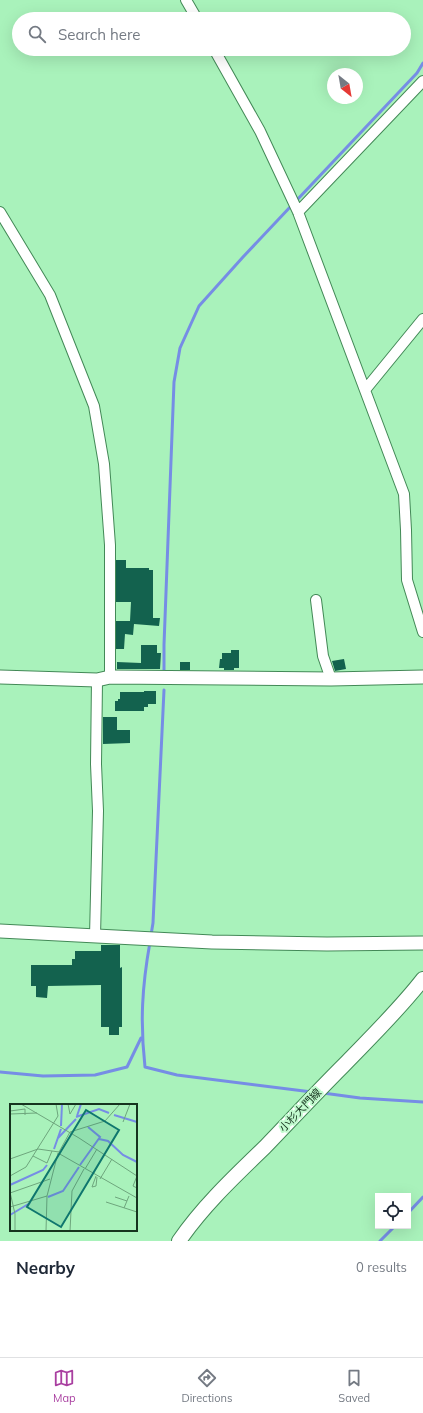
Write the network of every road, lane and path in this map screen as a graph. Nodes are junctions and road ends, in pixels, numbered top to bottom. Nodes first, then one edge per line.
1 (186, 0) edge
2 (192, 12) edge
3 (218, 56) edge
4 (423, 81) edge
5 (0, 212) edge
6 (298, 212) junction
7 (423, 319) edge
8 (365, 390) junction
9 (316, 600) dead end
10 (423, 632) edge
11 (0, 677) edge
12 (423, 677) edge
13 (104, 678) junction
14 (331, 678) junction
15 (0, 931) edge
16 (95, 936) junction
17 (423, 943) edge
18 (423, 979) edge
19 (179, 1241) edge

1 - 2 street
3 - 6 street
4 - 6 street
5 - 13 street
6 - 8 street
7 - 8 street
8 - 10 street
9 - 14 street
11 - 13 street
12 - 14 street
13 - 14 street
13 - 16 street
15 - 16 street
16 - 17 street
18 - 19 main road, 小杉大門線

